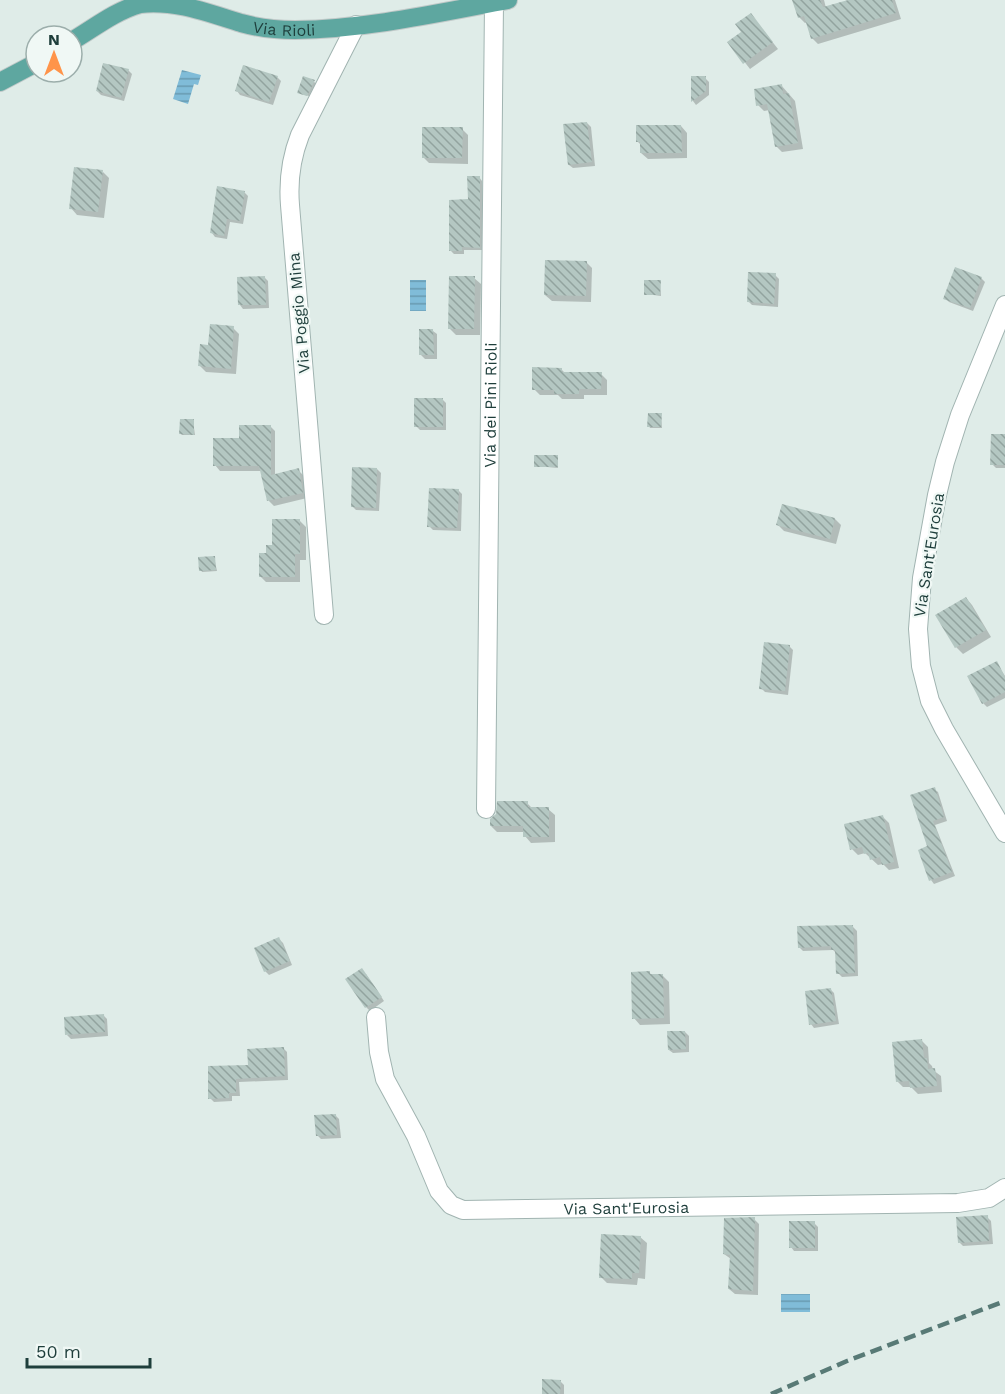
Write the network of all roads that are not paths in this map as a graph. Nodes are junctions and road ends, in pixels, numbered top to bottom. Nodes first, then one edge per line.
1 (501, 1) edge
2 (356, 25) junction
3 (84, 34) edge
4 (24, 69) edge
5 (0, 82) edge
6 (1005, 305) edge
7 (324, 615) dead end
8 (486, 809) dead end
9 (1005, 833) edge
10 (376, 1017) dead end
11 (1005, 1188) edge

1 - 2 main road, Via Rioli
1 - 8 street, Via dei Pini Rioli
2 - 3 main road, Via Rioli
2 - 7 street, Via Poggio Mina
4 - 5 main road
6 - 9 street, Via Sant'Eurosia
10 - 11 street, Via Sant'Eurosia

